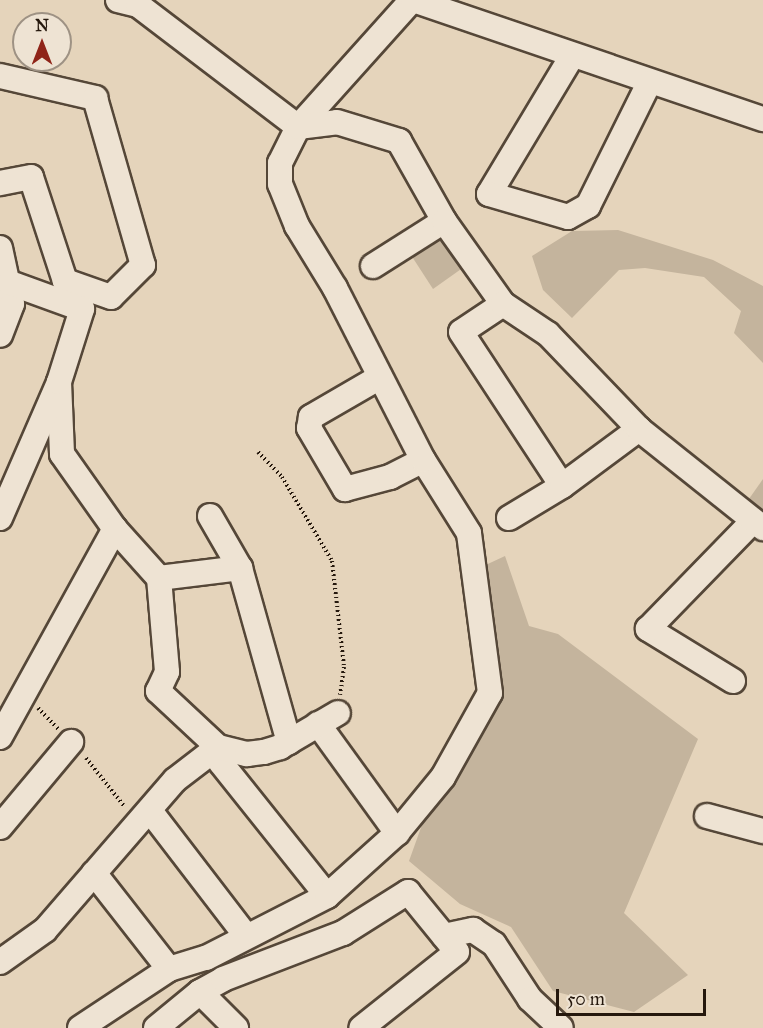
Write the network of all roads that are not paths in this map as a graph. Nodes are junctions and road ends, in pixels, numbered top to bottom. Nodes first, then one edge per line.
1 (412, 0) edge
2 (132, 2) edge
3 (572, 56) junction
4 (0, 76) edge
5 (649, 83) junction
6 (763, 119) edge
7 (298, 127) junction
8 (0, 183) edge
9 (444, 221) junction
10 (0, 248) edge
11 (373, 266) dead end
12 (9, 283) junction
13 (504, 304) junction
14 (0, 335) edge
15 (380, 377) junction
16 (58, 382) junction
17 (639, 429) junction
18 (423, 460) junction
19 (562, 486) junction
20 (210, 516) dead end
21 (0, 518) edge
22 (509, 518) dead end
23 (758, 524) edge
24 (115, 529) junction
25 (240, 568) junction
26 (159, 578) junction
27 (733, 681) dead end
28 (0, 736) edge
29 (70, 742) dead end
30 (289, 742) junction
31 (218, 747) junction
32 (151, 812) junction
33 (707, 816) dead end
34 (0, 827) edge
35 (763, 831) edge
36 (397, 833) junction
37 (94, 873) junction
38 (327, 896) junction
39 (246, 936) junction
40 (444, 936) junction
41 (0, 962) edge
42 (169, 969) junction
43 (200, 992) junction
44 (80, 1028) edge
45 (156, 1028) edge
46 (236, 1028) edge
47 (361, 1028) edge
48 (561, 1028) edge

1 - 3 street
1 - 7 street
2 - 7 street
3 - 5 street
3 - 5 street
4 - 8 street
5 - 6 street
7 - 9 street
7 - 15 street
9 - 11 street
9 - 13 street
10 - 12 street
12 - 14 street
12 - 16 street
13 - 17 street
13 - 19 street
15 - 18 street
15 - 18 street
16 - 21 street
16 - 24 street
17 - 19 street
17 - 23 street
18 - 36 street
19 - 22 street
20 - 25 street
23 - 27 street
24 - 26 street
24 - 28 street
25 - 26 street
25 - 30 street
26 - 31 street
29 - 34 street
30 - 31 street
30 - 36 street
31 - 32 street
31 - 38 street
32 - 37 street
32 - 39 street
33 - 35 street
36 - 38 street
37 - 41 street
37 - 42 street
38 - 39 street
39 - 42 street
40 - 43 street
40 - 47 street
40 - 48 street
42 - 44 street
43 - 45 street
43 - 46 street

